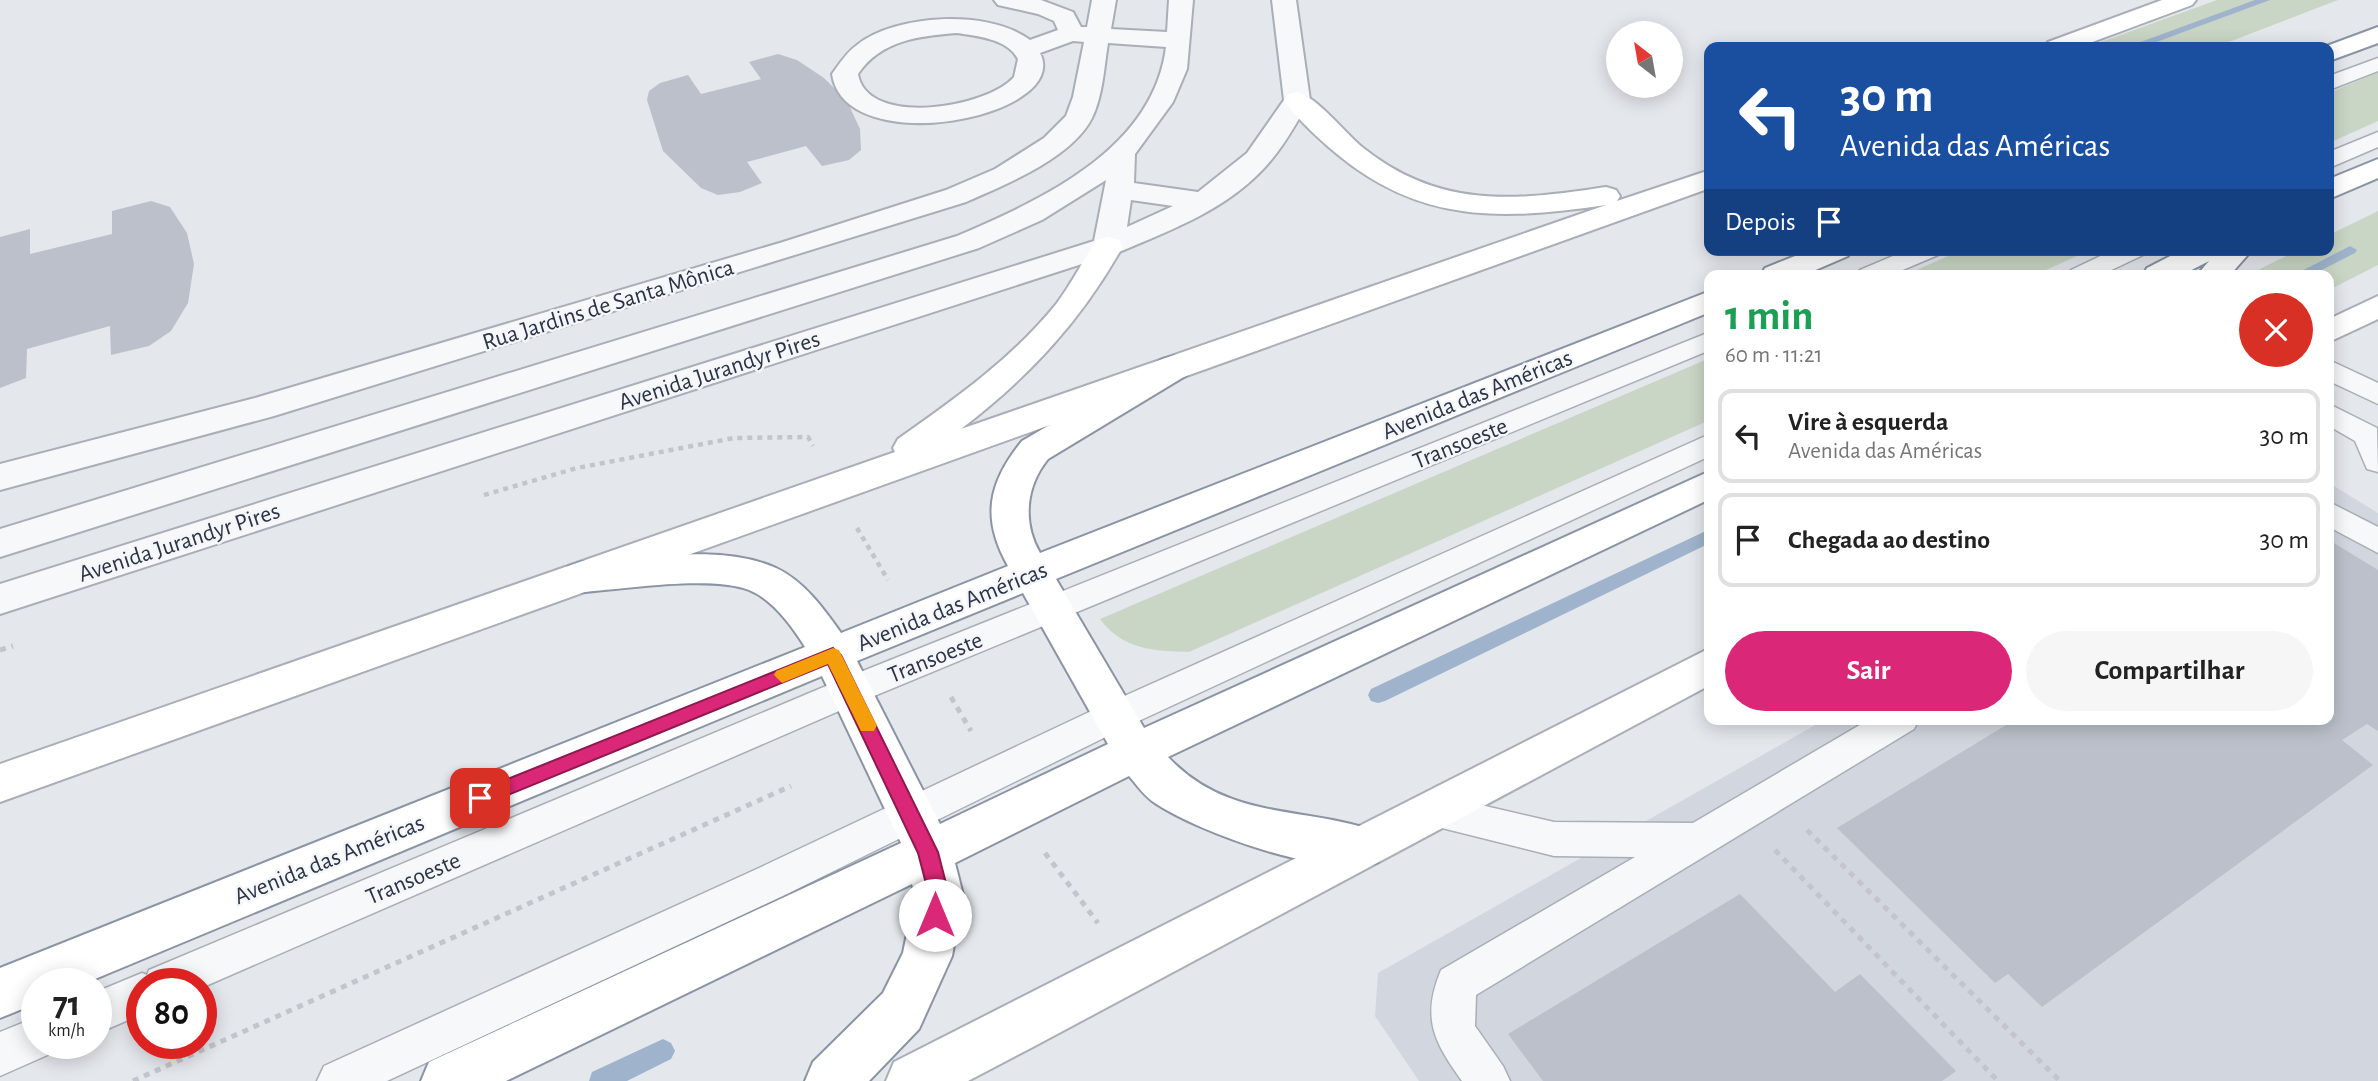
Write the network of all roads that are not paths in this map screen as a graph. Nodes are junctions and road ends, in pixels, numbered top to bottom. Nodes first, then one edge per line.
1 (1006, 0) edge
2 (1104, 0) edge
3 (1181, 0) edge
4 (1284, 0) edge
5 (2184, 0) edge
6 (2378, 34) edge
7 (1083, 35) junction
8 (1178, 40) junction
9 (2071, 42) edge
10 (1026, 50) junction
11 (2334, 52) edge
12 (2378, 64) edge
13 (2334, 82) edge
14 (1297, 100) junction
15 (2378, 139) edge
16 (1122, 155) junction
17 (2334, 159) edge
18 (2378, 167) edge
19 (1704, 179) edge
20 (1704, 180) edge
21 (2334, 188) edge
22 (1119, 189) junction
23 (1205, 202) junction
24 (1108, 246) junction
25 (1823, 256) edge
26 (1915, 256) edge
27 (2121, 256) edge
28 (2194, 256) edge
29 (2231, 256) edge
30 (1788, 270) edge
31 (1881, 270) edge
32 (2091, 270) edge
33 (2168, 270) edge
34 (2217, 270) edge
35 (1704, 303) edge
36 (2378, 306) edge
37 (2334, 329) edge
38 (1704, 342) edge
39 (1175, 367) junction
40 (2334, 372) edge
41 (2378, 395) edge
42 (2334, 416) edge
43 (1704, 447) edge
44 (2378, 462) edge
45 (875, 474) junction
46 (0, 477) edge
47 (1704, 487) edge
48 (2334, 516) edge
49 (2378, 541) edge
50 (0, 543) edge
51 (1031, 574) junction
52 (582, 577) junction
53 (0, 599) edge
54 (1052, 609) junction
55 (1704, 668) edge
56 (841, 673) junction
57 (1891, 725) edge
58 (1125, 734) junction
59 (0, 783) edge
60 (1438, 811) junction
61 (920, 833) junction
62 (1699, 840) junction
63 (1360, 847) junction
64 (199, 968) edge
65 (0, 993) edge
66 (21, 1045) edge
67 (0, 1054) edge
68 (339, 1081) edge
69 (447, 1081) edge
70 (832, 1081) edge
71 (913, 1081) edge
72 (1488, 1081) edge

1 - 7 street
2 - 7 street, Rua Jardins de Santa Mônica
3 - 8 street, Avenida Jurandyr Pires
4 - 14 street
5 - 9 main road
6 - 11 main road
7 - 8 street
7 - 10 street
7 - 46 street, Rua Jardins de Santa Mônica
8 - 16 street, Avenida Jurandyr Pires
10 - 10 street
12 - 13 lane
14 - 19 main road
14 - 23 street, Avenida Jurandyr Pires
15 - 17 lane
16 - 22 street
16 - 50 street, Avenida Jurandyr Pires
18 - 21 main road
20 - 39 main road
22 - 23 street
22 - 24 street
23 - 24 street, Avenida Jurandyr Pires
24 - 45 main road
24 - 53 street, Avenida Jurandyr Pires
25 - 30 main road
26 - 31 lane
27 - 32 lane
28 - 33 main road
29 - 34 main road
35 - 51 main road, Avenida das Américas
36 - 37 main road
38 - 54 lane, Transoeste
39 - 45 main road
39 - 51 main road
40 - 41 lane
42 - 44 lane
43 - 58 lane
45 - 52 main road
47 - 58 main road
48 - 49 lane
51 - 54 main road
51 - 56 main road, Avenida das Américas
52 - 56 main road
52 - 59 main road
54 - 56 lane, Transoeste
54 - 58 main road
55 - 60 main road
56 - 61 main road
56 - 64 lane, Transoeste
56 - 65 main road, Avenida das Américas
57 - 62 lane
58 - 61 main road
58 - 63 main road
60 - 62 lane
60 - 63 main road
61 - 68 lane
61 - 69 main road
61 - 70 main road
62 - 72 lane
63 - 71 main road
66 - 67 lane

